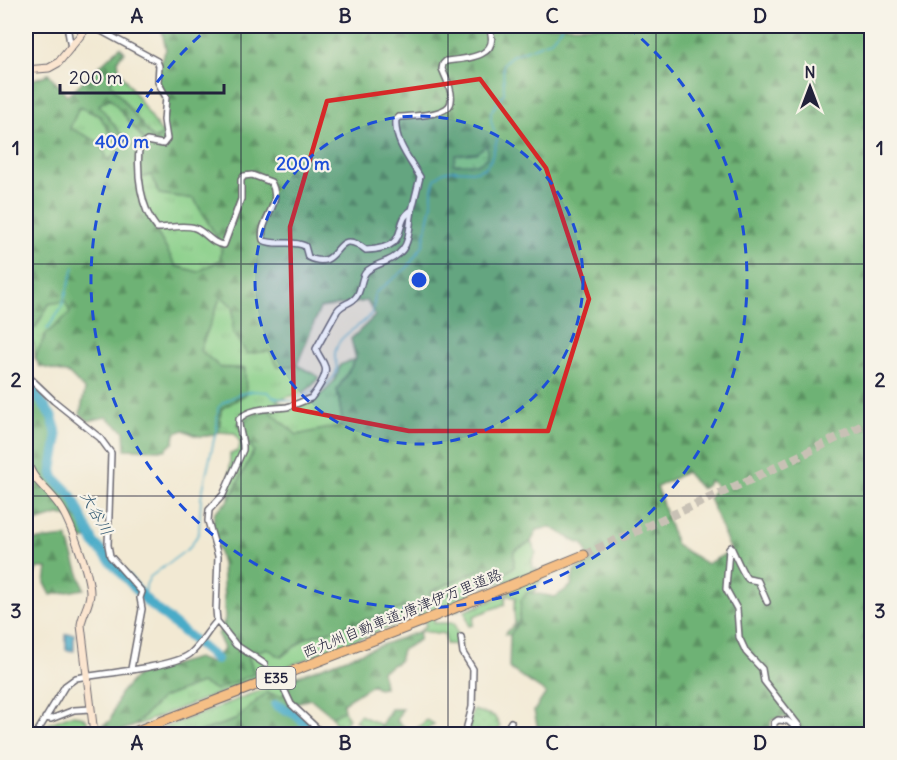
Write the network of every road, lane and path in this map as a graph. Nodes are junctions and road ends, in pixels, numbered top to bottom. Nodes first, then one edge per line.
1 (67, 26) edge
2 (90, 26) edge
3 (488, 26) edge
4 (71, 48) junction
5 (26, 70) edge
6 (412, 210) junction
7 (26, 377) edge
8 (26, 455) edge
9 (584, 555) tunnel mouth
10 (767, 603) dead end
11 (218, 621) junction
12 (461, 637) dead end
13 (265, 664) tunnel mouth
14 (131, 669) junction
15 (87, 676) junction
16 (284, 689) tunnel mouth
17 (91, 709) junction
18 (45, 718) junction
19 (511, 722) dead end
20 (36, 735) edge
21 (94, 735) edge
22 (129, 735) edge
23 (323, 735) edge
24 (465, 735) edge
25 (504, 735) edge
26 (774, 735) edge

1 - 4 street
2 - 4 street
2 - 6 street
3 - 6 street
4 - 5 street
6 - 11 street
7 - 14 street
8 - 15 street
9 - 22 highway, 西九州自動車道;唐津伊万里道路 / E35
10 - 26 street
11 - 13 street
11 - 14 street
12 - 24 street
14 - 15 street
15 - 17 street
15 - 18 street
16 - 23 street
17 - 18 street
17 - 21 street
18 - 20 street
19 - 25 street

